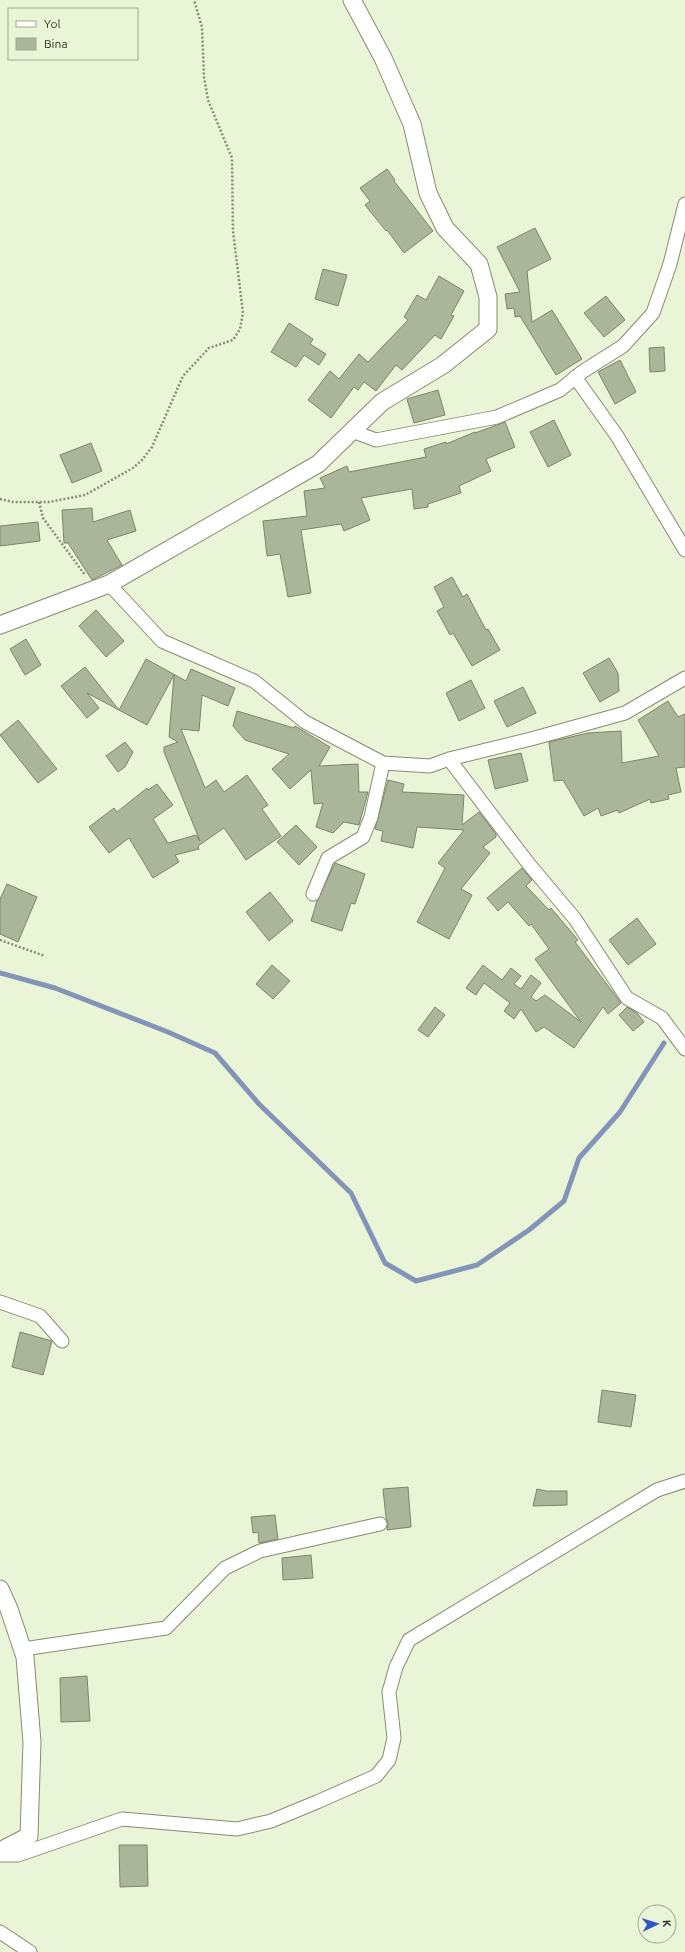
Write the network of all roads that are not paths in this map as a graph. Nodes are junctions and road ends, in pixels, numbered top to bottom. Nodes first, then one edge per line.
1 (352, 0) edge
2 (685, 204) edge
3 (575, 378) junction
4 (352, 431) junction
5 (685, 550) edge
6 (101, 586) junction
7 (0, 625) edge
8 (685, 678) edge
9 (449, 759) junction
10 (383, 763) junction
11 (313, 894) dead end
12 (685, 1049) edge
13 (0, 1302) edge
14 (62, 1341) dead end
15 (685, 1480) edge
16 (380, 1524) dead end
17 (0, 1589) edge
18 (23, 1649) junction
19 (0, 1851) edge
20 (0, 1855) edge
21 (0, 1932) edge
22 (30, 1952) edge

1 - 4 street
2 - 3 street
3 - 4 street
3 - 5 street
4 - 6 street
6 - 7 street
6 - 10 street
8 - 9 street
9 - 10 street
9 - 12 street
10 - 11 street
13 - 14 street
15 - 20 street
16 - 18 street
17 - 18 street
18 - 19 street
21 - 22 street

